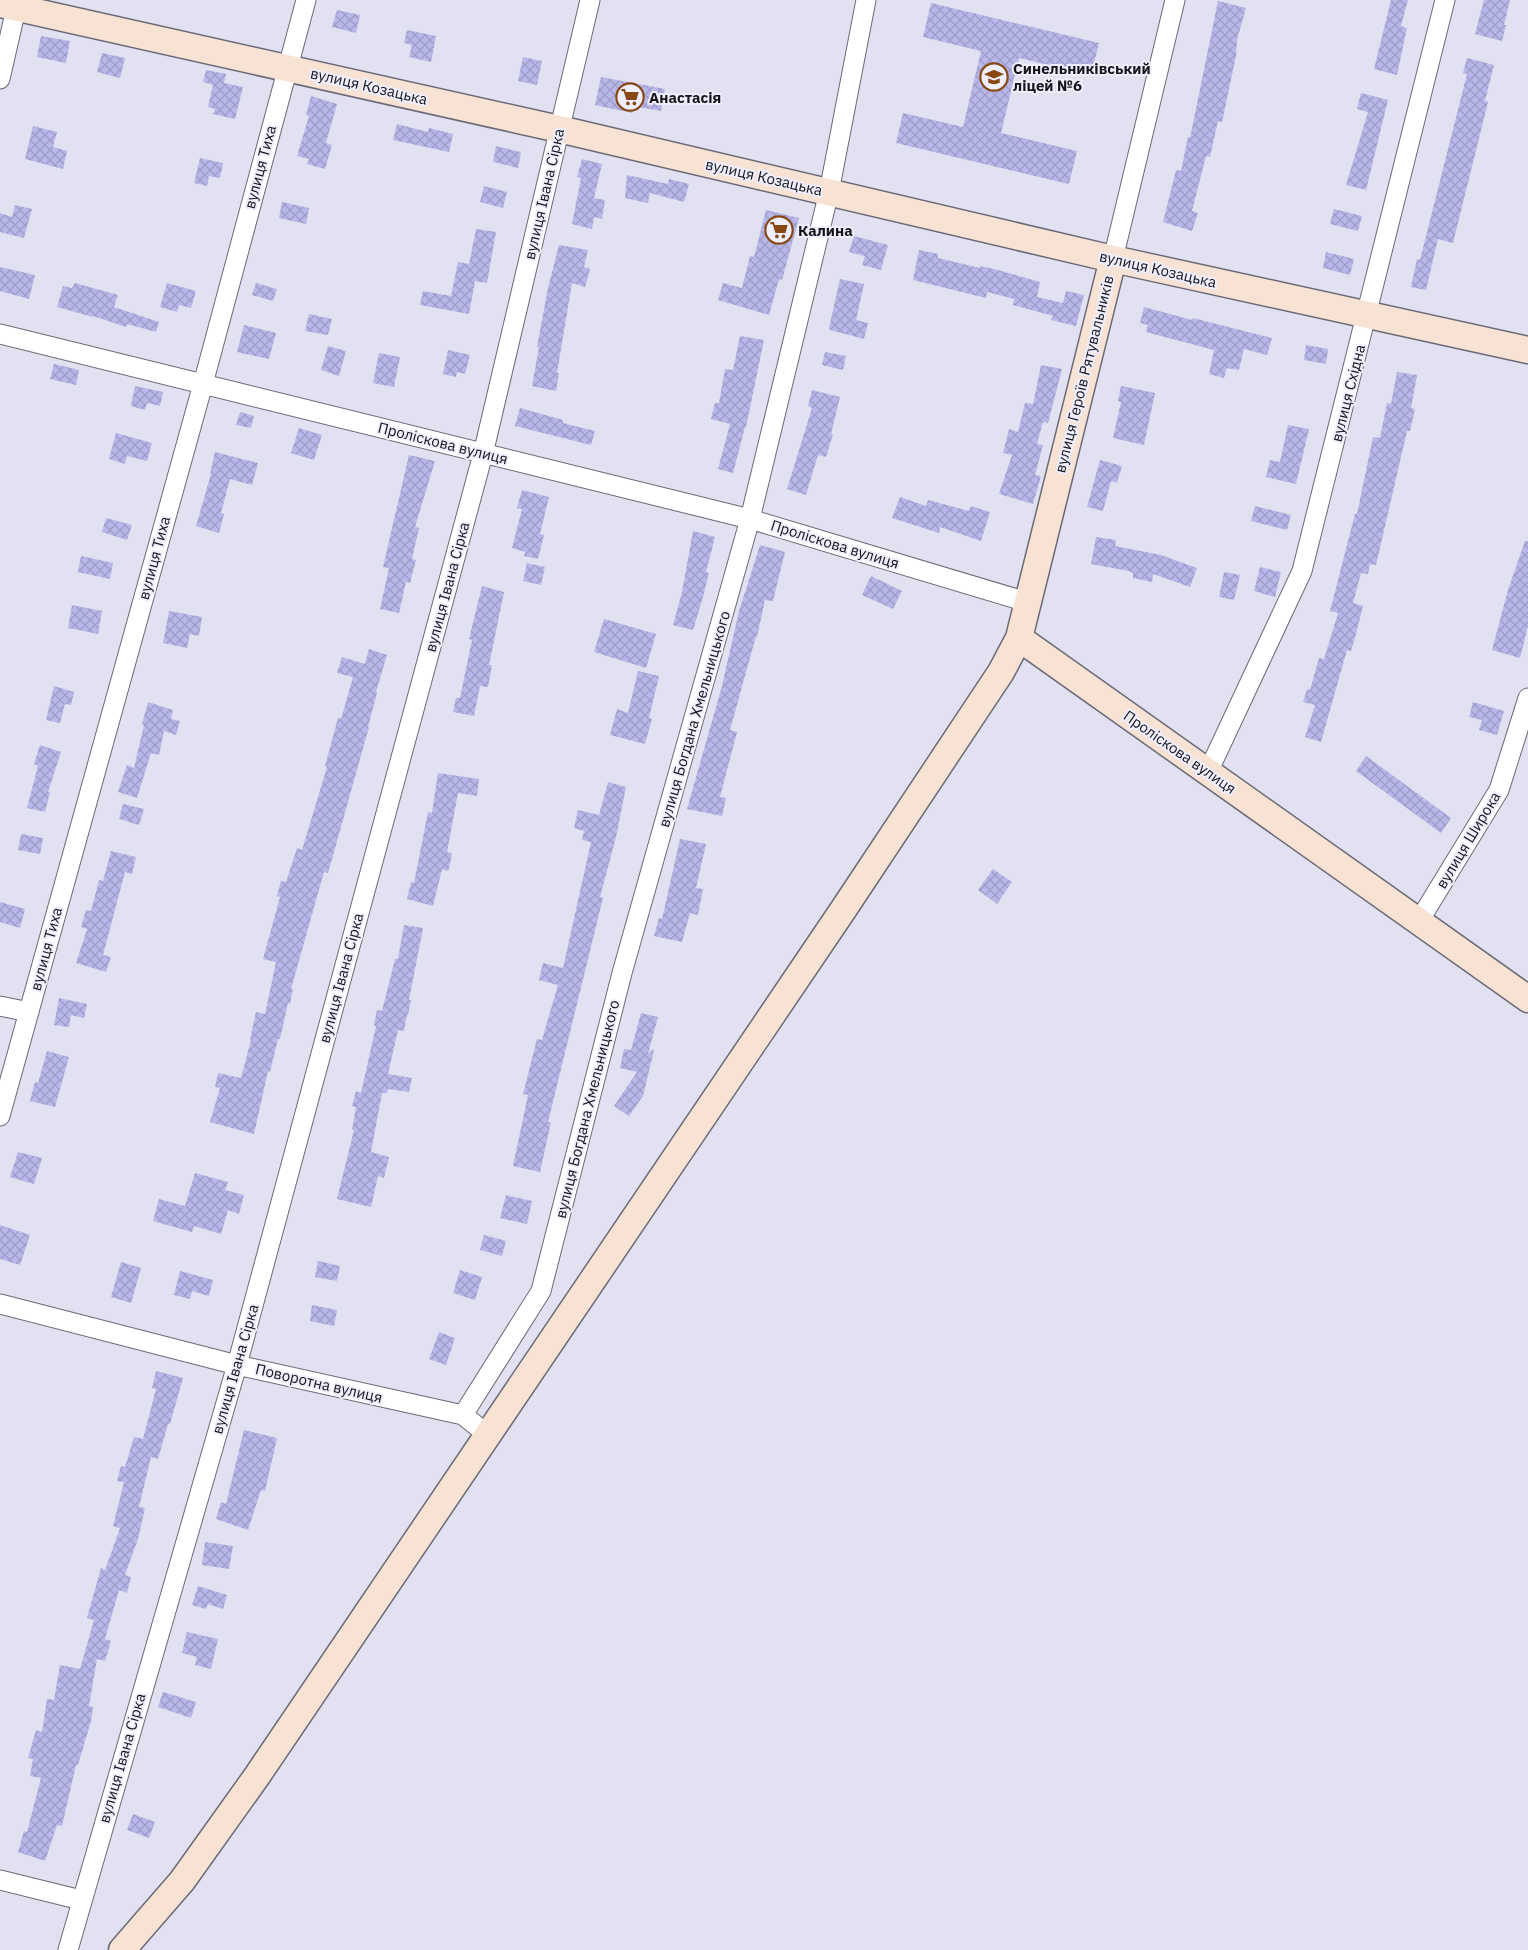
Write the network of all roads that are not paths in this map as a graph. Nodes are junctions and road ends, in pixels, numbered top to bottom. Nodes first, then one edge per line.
1 (306, 0) edge
2 (590, 0) edge
3 (866, 0) edge
4 (1175, 0) edge
5 (1445, 0) edge
6 (11, 4) edge
7 (287, 67) junction
8 (0, 79) edge
9 (559, 129) junction
10 (829, 192) junction
11 (1113, 259) junction
12 (1368, 315) junction
13 (0, 334) edge
14 (1528, 350) edge
15 (203, 384) junction
16 (483, 454) junction
17 (750, 519) junction
18 (1027, 602) junction
19 (1018, 638) junction
20 (1528, 698) edge
21 (1208, 772) junction
22 (1419, 921) junction
23 (1528, 999) edge
24 (0, 1006) edge
25 (29, 1012) junction
26 (0, 1116) edge
27 (0, 1304) edge
28 (237, 1365) junction
29 (463, 1415) junction
30 (488, 1435) junction
31 (0, 1880) edge
32 (81, 1900) junction
33 (68, 1950) edge
34 (122, 1950) edge

1 - 7 street, вулиця Тиха
2 - 9 street, вулиця Івана Сірка
3 - 10 street, вулиця Богдана Хмельницького
4 - 11 street, вулиця Героїв Рятувальників
5 - 12 street, вулиця Східна
6 - 7 street, вулиця Козацька
6 - 8 street
7 - 9 street, вулиця Козацька
7 - 15 street, вулиця Тиха
9 - 10 street, вулиця Козацька
9 - 16 street, вулиця Івана Сірка
10 - 11 street, вулиця Козацька
10 - 17 street, вулиця Богдана Хмельницького
11 - 12 street, вулиця Козацька
11 - 18 street, вулиця Героїв Рятувальників
12 - 14 street, вулиця Козацька
12 - 21 street, вулиця Східна
13 - 15 street, Проліскова вулиця
15 - 16 street, Проліскова вулиця
15 - 25 street, вулиця Тиха
16 - 17 street, Проліскова вулиця
16 - 28 street, вулиця Івана Сірка
17 - 18 street, Проліскова вулиця
17 - 29 street, вулиця Богдана Хмельницького
18 - 19 street
19 - 21 street, Проліскова вулиця
19 - 30 street
20 - 22 street, вулиця Широка
21 - 22 street, Проліскова вулиця
22 - 23 street, Проліскова вулиця
24 - 25 street
25 - 26 street, вулиця Тиха
27 - 28 street, Поворотна вулиця
28 - 29 street, Поворотна вулиця
28 - 32 street, вулиця Івана Сірка
29 - 30 street, Поворотна вулиця
30 - 34 street
31 - 32 street
32 - 33 street, вулиця Івана Сірка

